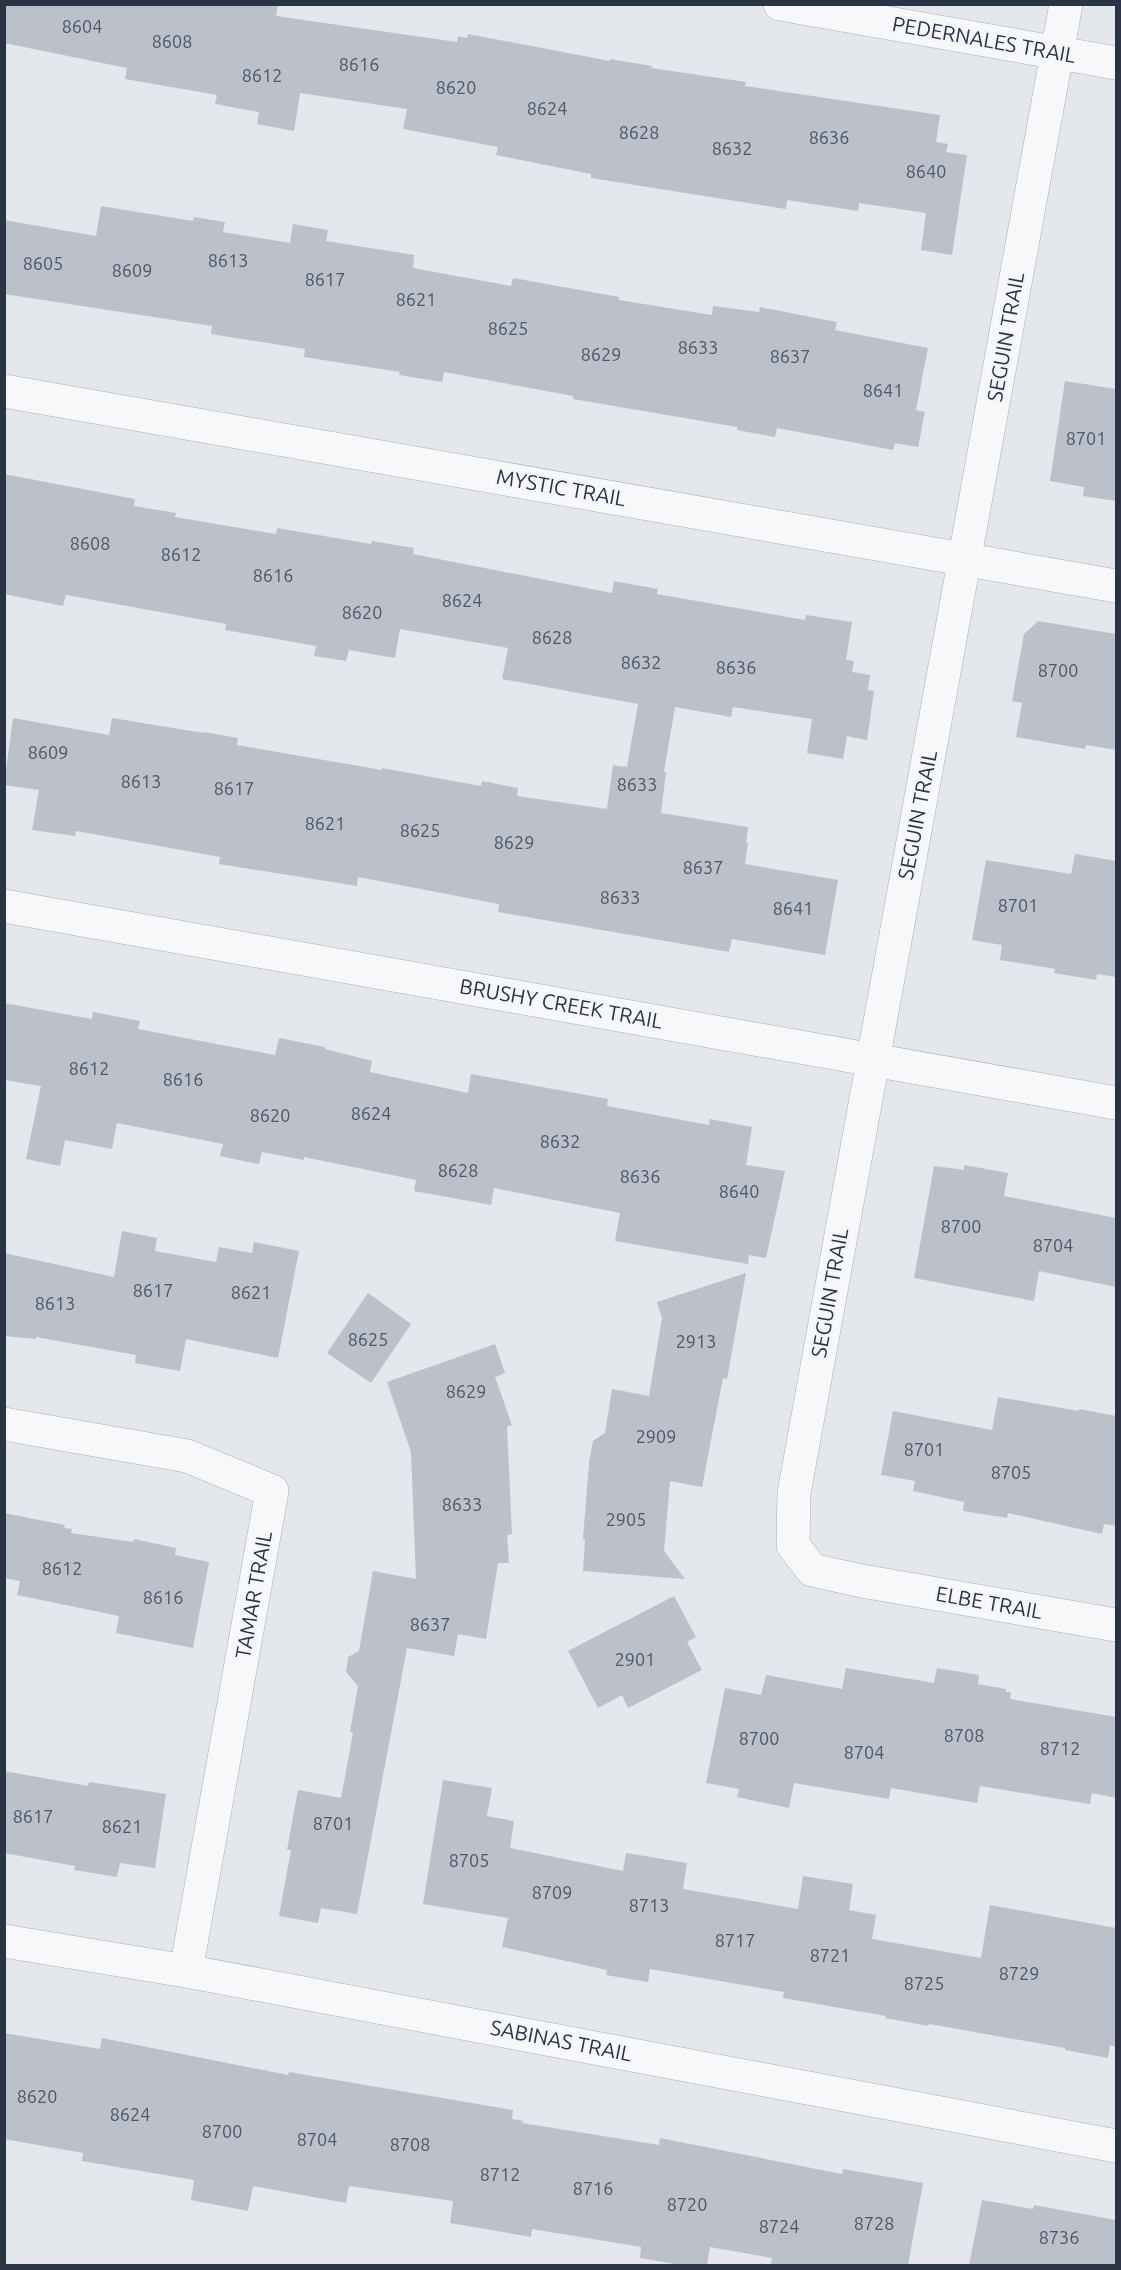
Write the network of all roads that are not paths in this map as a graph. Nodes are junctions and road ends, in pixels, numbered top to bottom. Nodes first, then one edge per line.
1 (780, 4) edge
2 (1066, 4) edge
3 (1058, 52) junction
4 (1116, 63) edge
5 (4, 391) edge
6 (966, 559) junction
7 (1116, 586) edge
8 (4, 906) edge
9 (872, 1060) junction
10 (1116, 1103) edge
11 (4, 1424) edge
12 (862, 1581) joint
13 (1116, 1625) edge
14 (4, 1941) edge
15 (186, 1971) junction
16 (1116, 2146) edge

1 - 3 street, PEDERNALES TRAIL
2 - 3 street, SEGUIN TRAIL
3 - 4 street, PEDERNALES TRAIL
3 - 6 street, SEGUIN TRAIL
5 - 6 street, MYSTIC TRAIL
6 - 7 street, MYSTIC TRAIL
6 - 9 street, SEGUIN TRAIL
8 - 9 street, BRUSHY CREEK TRAIL
9 - 10 street, BRUSHY CREEK TRAIL
9 - 12 street, SEGUIN TRAIL
11 - 15 street, TAMAR TRAIL
12 - 13 street, ELBE TRAIL
14 - 15 street, SABINAS TRAIL
15 - 16 street, SABINAS TRAIL

